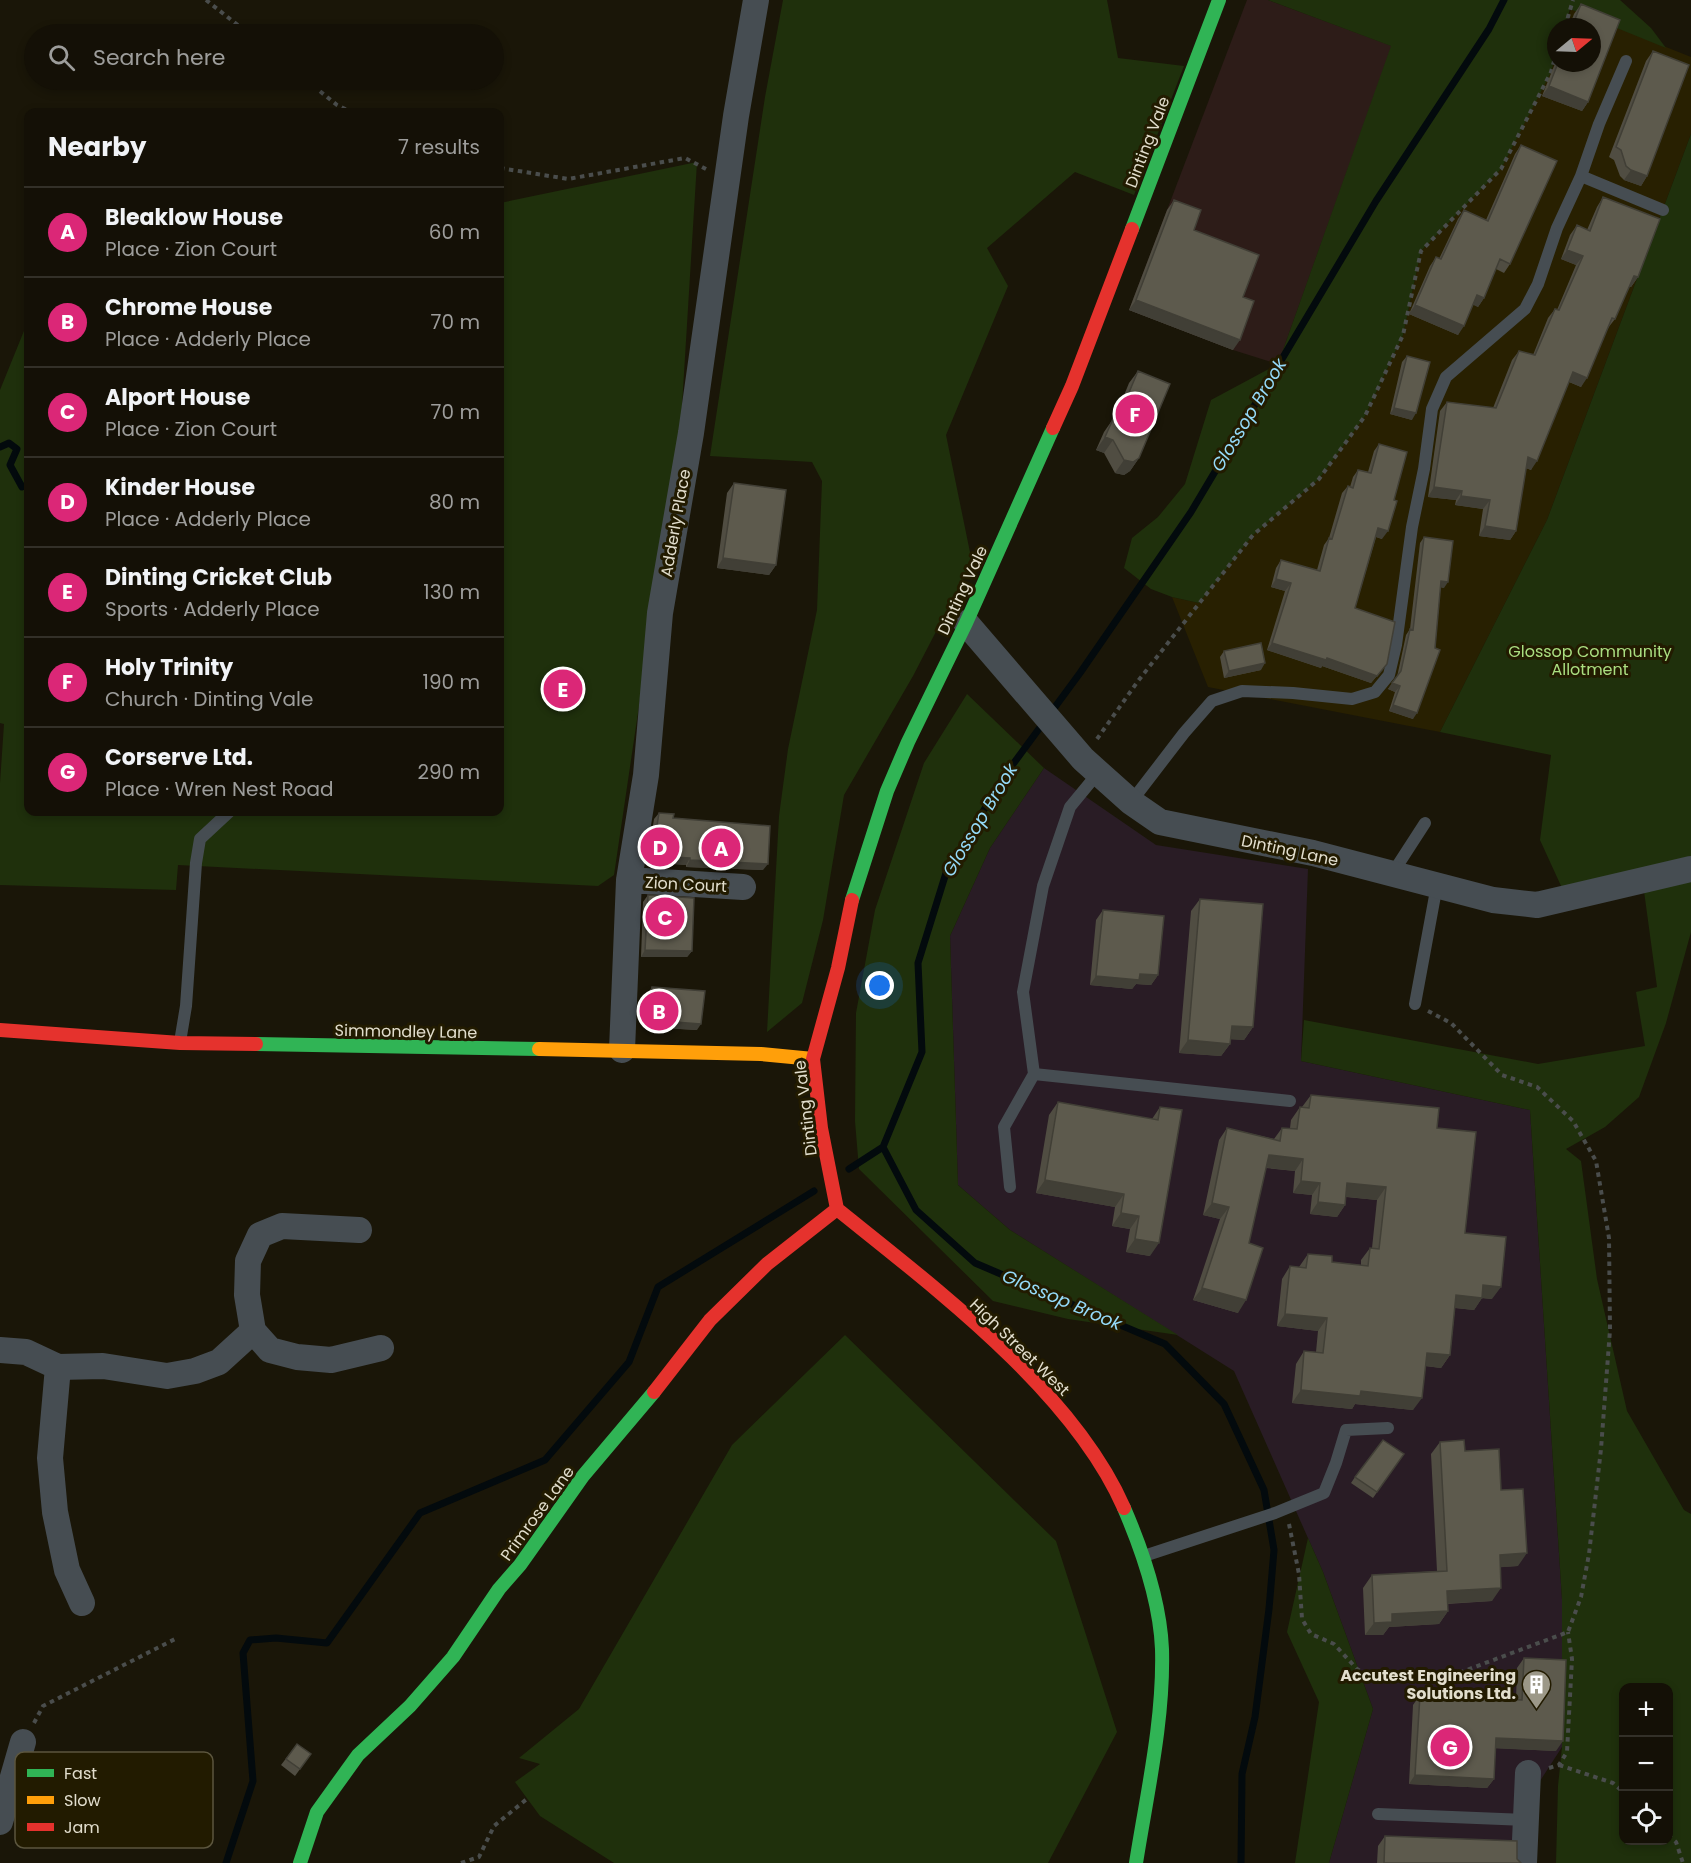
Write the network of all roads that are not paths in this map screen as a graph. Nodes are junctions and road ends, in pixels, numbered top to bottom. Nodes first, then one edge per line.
1 (756, 0) edge
2 (1219, 0) edge
3 (1626, 61) dead end
4 (1581, 176) junction
5 (1662, 210) dead end
6 (966, 623) junction
7 (1084, 759) junction
8 (1131, 802) junction
9 (225, 816) edge
10 (1425, 823) dead end
11 (1691, 869) edge
12 (1392, 874) junction
13 (629, 880) junction
14 (1437, 885) junction
15 (743, 887) dead end
16 (1414, 1004) road end
17 (0, 1030) edge
18 (180, 1043) junction
19 (622, 1050) junction
20 (813, 1059) junction
21 (1034, 1074) junction
22 (1290, 1101) dead end
23 (1010, 1187) dead end
24 (837, 1209) junction
25 (359, 1230) dead end
26 (253, 1330) junction
27 (381, 1348) dead end
28 (0, 1350) edge
29 (58, 1367) junction
30 (1388, 1428) dead end
31 (1144, 1556) junction
32 (82, 1603) dead end
33 (24, 1742) road end
34 (21, 1752) edge
35 (15, 1772) edge
36 (1528, 1773) road end
37 (1378, 1814) dead end
38 (1526, 1820) junction
39 (0, 1822) edge
40 (300, 1863) edge
41 (1136, 1863) edge
42 (1524, 1863) edge

1 - 13 street, Adderly Place
2 - 6 main road, Dinting Vale
3 - 4 lane
4 - 5 lane
4 - 8 lane
6 - 7 street, Dinting Lane
6 - 20 main road, Dinting Vale
7 - 8 street, Dinting Lane
7 - 21 lane
8 - 12 street, Dinting Lane
9 - 18 lane
10 - 12 lane
11 - 14 street, Dinting Lane
12 - 14 street, Dinting Lane
13 - 15 street, Zion Court
13 - 19 street, Adderly Place
14 - 16 lane
17 - 18 main road, Simmondley Lane
18 - 19 main road, Simmondley Lane
19 - 20 main road, Simmondley Lane
20 - 24 main road, Dinting Vale
21 - 22 lane
21 - 23 lane
24 - 31 main road, High Street West
24 - 40 main road, Primrose Lane
25 - 26 street
26 - 27 street
26 - 29 street
28 - 29 street
29 - 32 street
30 - 31 lane
31 - 41 main road, High Street West
33 - 34 street
35 - 39 street
36 - 38 street
37 - 38 lane
38 - 42 street

